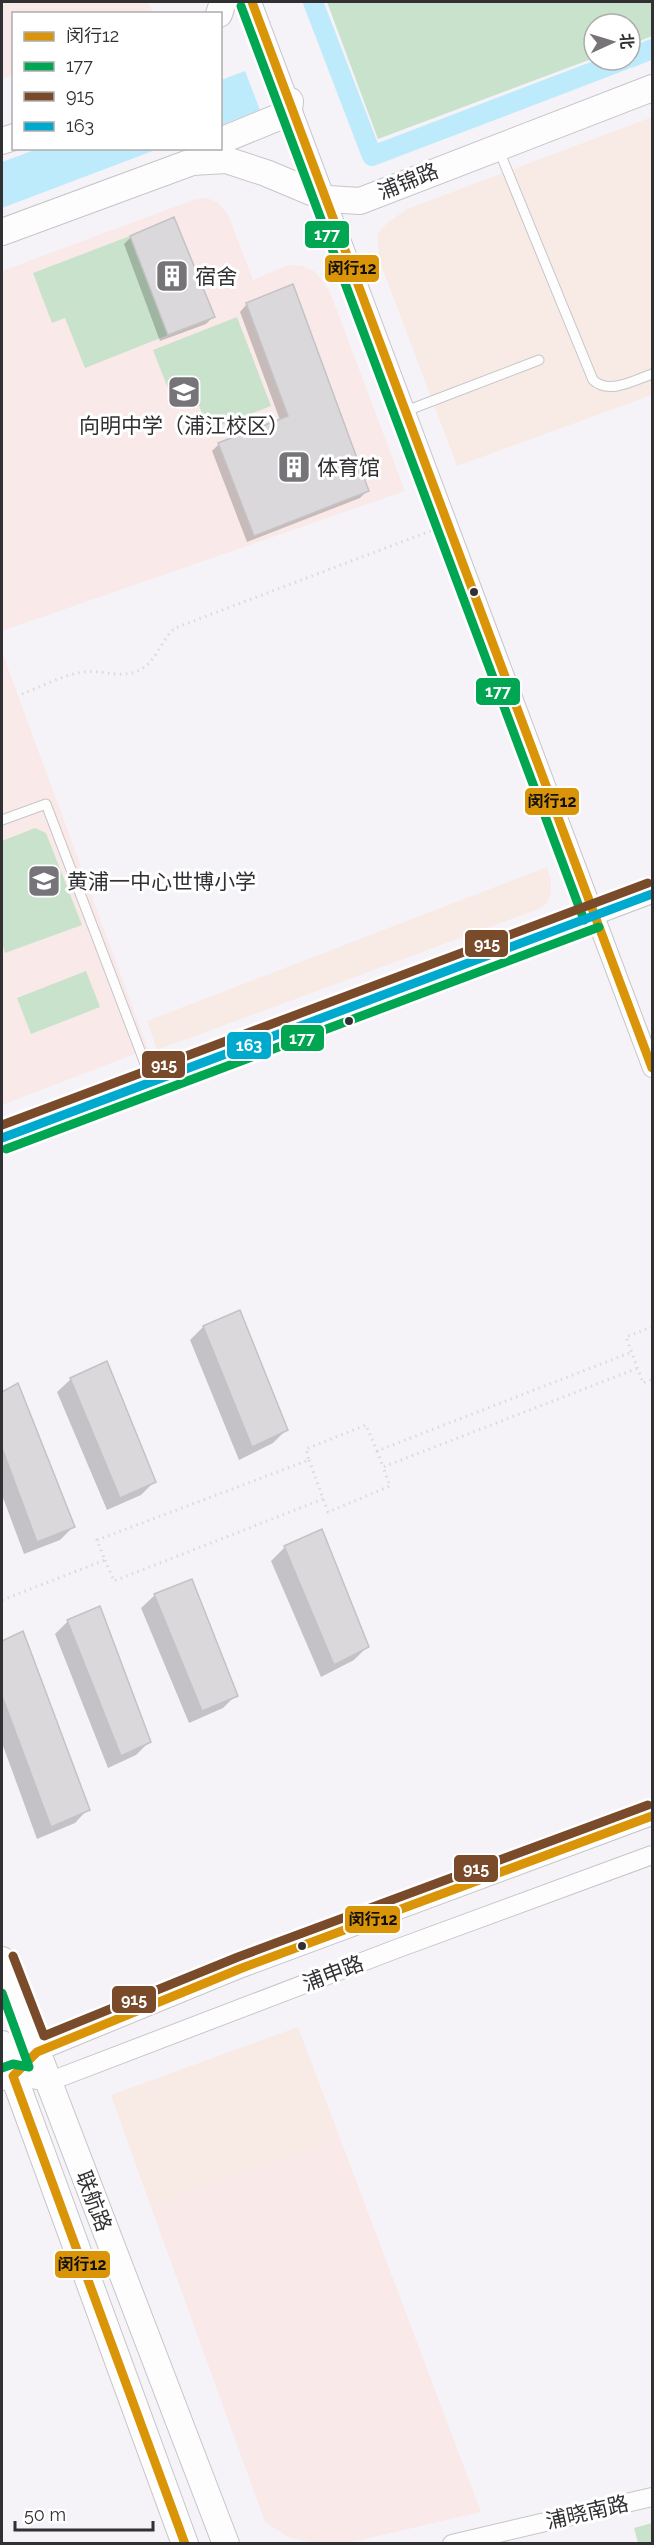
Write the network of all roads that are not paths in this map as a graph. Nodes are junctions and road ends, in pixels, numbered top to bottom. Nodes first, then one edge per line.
1 (252, 2) edge
2 (652, 88) edge
3 (290, 101) junction
4 (222, 140) edge
5 (497, 146) junction
6 (199, 150) edge
7 (159, 173) junction
8 (328, 199) junction
9 (2, 232) edge
10 (539, 360) dead end
11 (652, 374) edge
12 (406, 411) junction
13 (2, 820) edge
14 (652, 894) edge
15 (595, 916) junction
16 (652, 1068) edge
17 (152, 1082) junction
18 (2, 1138) edge
19 (652, 1816) edge
20 (652, 1854) edge
21 (2, 1960) edge
22 (2, 2044) edge
23 (37, 2052) junction
24 (7, 2078) edge
25 (48, 2082) junction
26 (652, 2497) edge
27 (185, 2544) edge
28 (226, 2544) edge
29 (452, 2544) edge

1 - 3 street
2 - 5 street, 浦锦路
3 - 4 street
3 - 8 street
5 - 8 street, 浦锦路
5 - 11 lane
6 - 7 street, 浦锦路
7 - 8 street, 浦锦路
7 - 9 street, 浦锦路
8 - 12 street
10 - 12 lane
12 - 15 street
13 - 17 lane
14 - 15 street
15 - 16 street
15 - 17 street
17 - 18 street
19 - 23 street, 浦申路
20 - 25 street, 浦申路
21 - 23 street, 联航路
22 - 24 street, 联航路
23 - 24 street, 浦申路
23 - 25 street, 联航路
24 - 25 street
24 - 27 street, 联航路
25 - 28 street, 联航路
26 - 29 street, 浦晓南路

